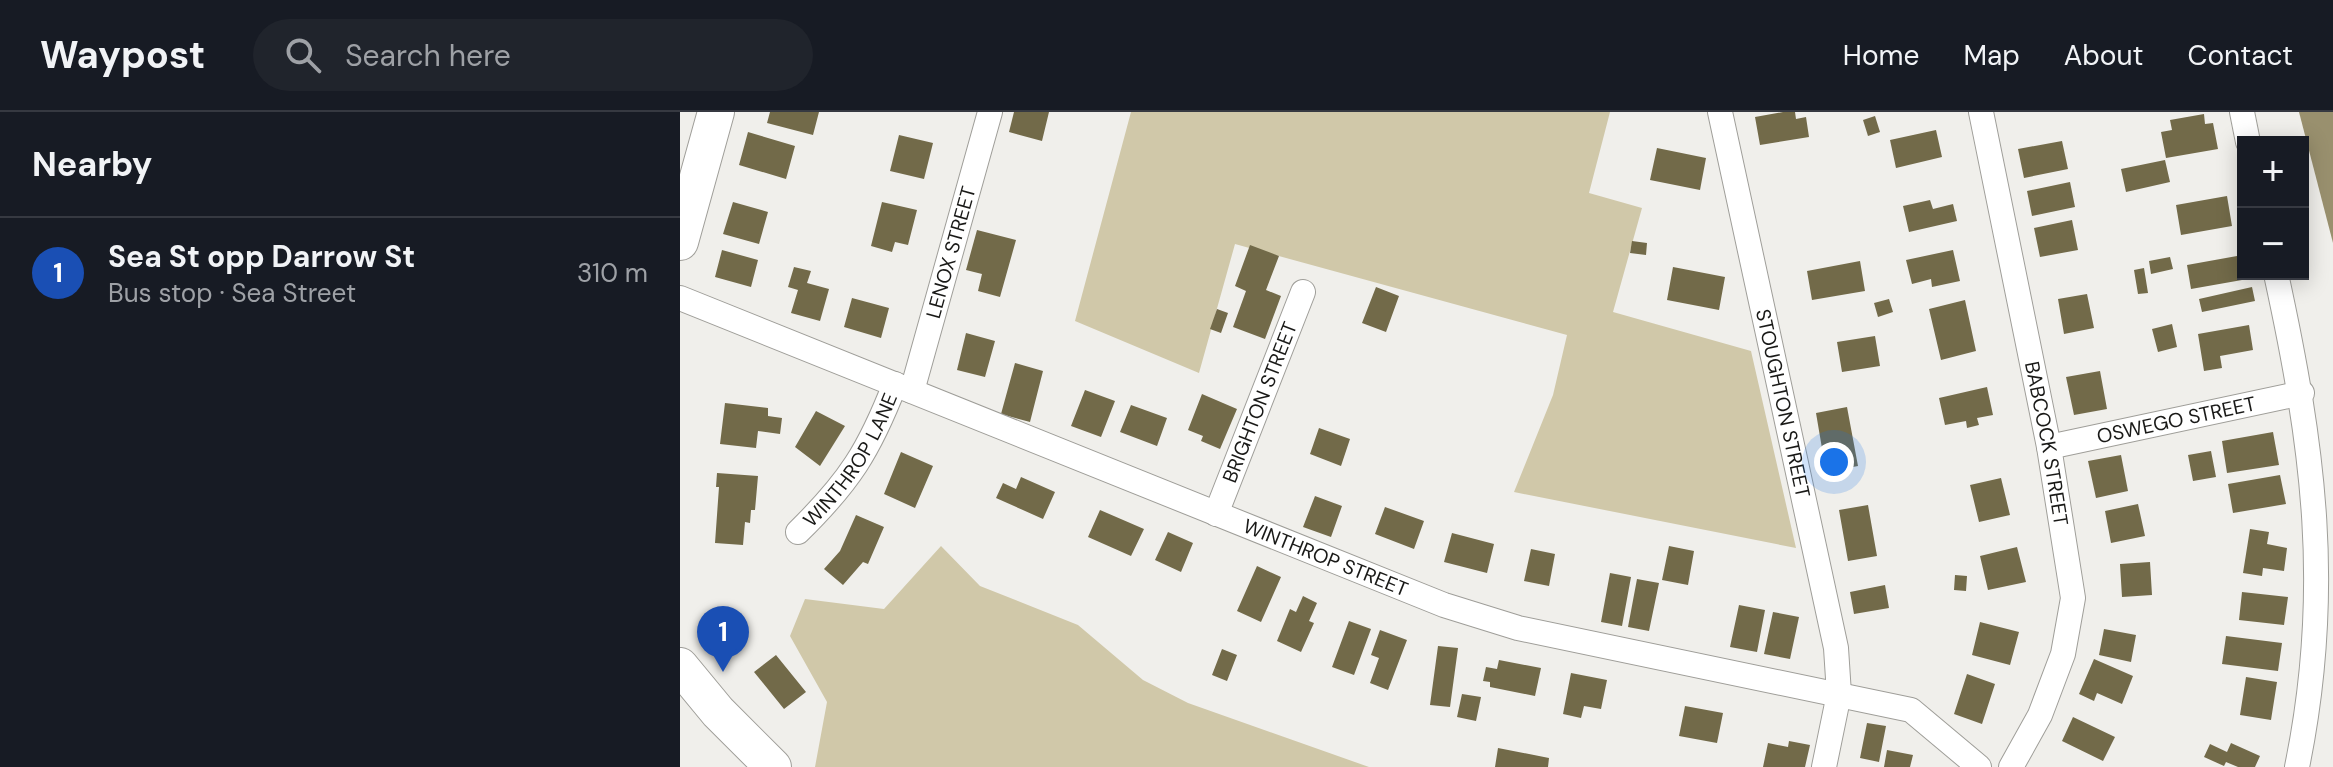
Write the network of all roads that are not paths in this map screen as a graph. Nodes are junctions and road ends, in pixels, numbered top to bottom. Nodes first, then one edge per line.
1 (716, 112) edge
2 (990, 112) edge
3 (1720, 112) edge
4 (1981, 112) edge
5 (2242, 112) edge
6 (2247, 136) edge
7 (680, 242) edge
8 (2277, 280) edge
9 (1303, 292) dead end
10 (680, 298) edge
11 (903, 388) junction
12 (2302, 393) junction
13 (2049, 447) junction
14 (1216, 514) junction
15 (798, 532) dead end
16 (680, 666) edge
17 (1839, 694) junction
18 (773, 767) edge
19 (1824, 767) edge
20 (1979, 767) edge
21 (2011, 767) edge
22 (2297, 767) edge

1 - 7 street
2 - 11 street, LENOX STREET
3 - 17 street, STOUGHTON STREET
4 - 13 street, BABCOCK STREET
5 - 6 street
8 - 12 street
9 - 14 street, BRIGHTON STREET
10 - 11 street, WINTHROP STREET
11 - 14 street, WINTHROP STREET
11 - 15 street, WINTHROP LANE
12 - 13 street, OSWEGO STREET
12 - 22 street
13 - 21 street, BABCOCK STREET
14 - 17 street, WINTHROP STREET
16 - 18 street
17 - 19 street, STOUGHTON STREET
17 - 20 street, WINTHROP STREET

